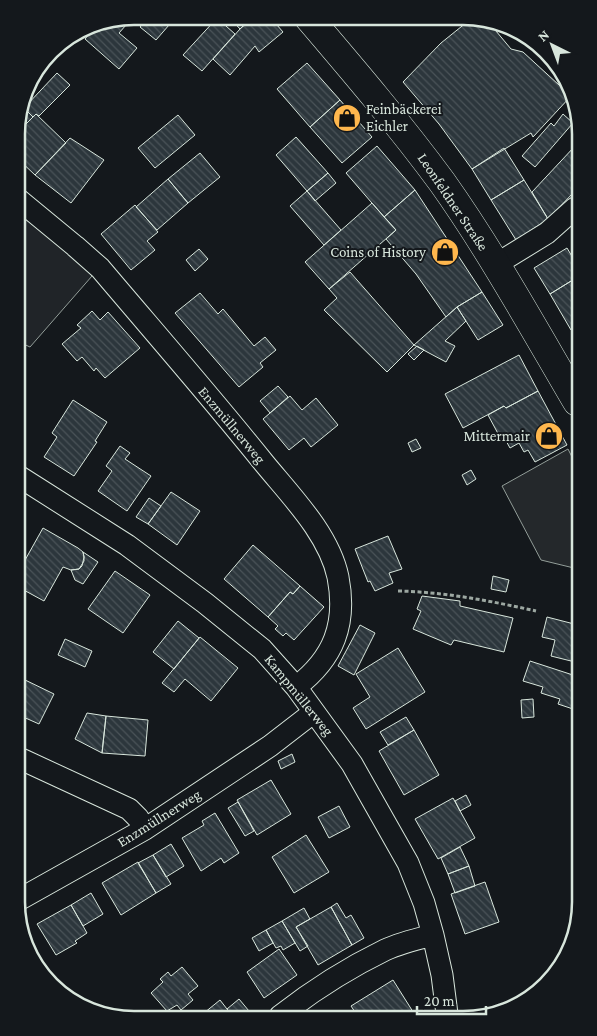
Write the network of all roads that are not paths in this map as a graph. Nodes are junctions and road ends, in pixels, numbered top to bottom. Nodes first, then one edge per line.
1 (315, 25) edge
2 (25, 205) edge
3 (572, 211) edge
4 (495, 265) junction
5 (572, 394) edge
6 (25, 480) edge
7 (296, 687) junction
8 (314, 712) junction
9 (25, 761) edge
10 (145, 829) junction
11 (25, 896) edge
12 (433, 935) junction
13 (287, 1011) edge
14 (447, 1011) edge

1 - 4 main road, Leonfeldner Straße
2 - 7 street, Enzmüllnerweg
3 - 4 street
4 - 5 main road, Leonfeldner Straße
6 - 7 street, Kampmüllerweg
7 - 8 street, Kampmüllerweg
8 - 10 street, Enzmüllnerweg
8 - 12 street, Kampmüllerweg
9 - 10 street
10 - 11 street, Enzmüllnerweg
12 - 13 street
12 - 14 street, Kampmüllerweg

